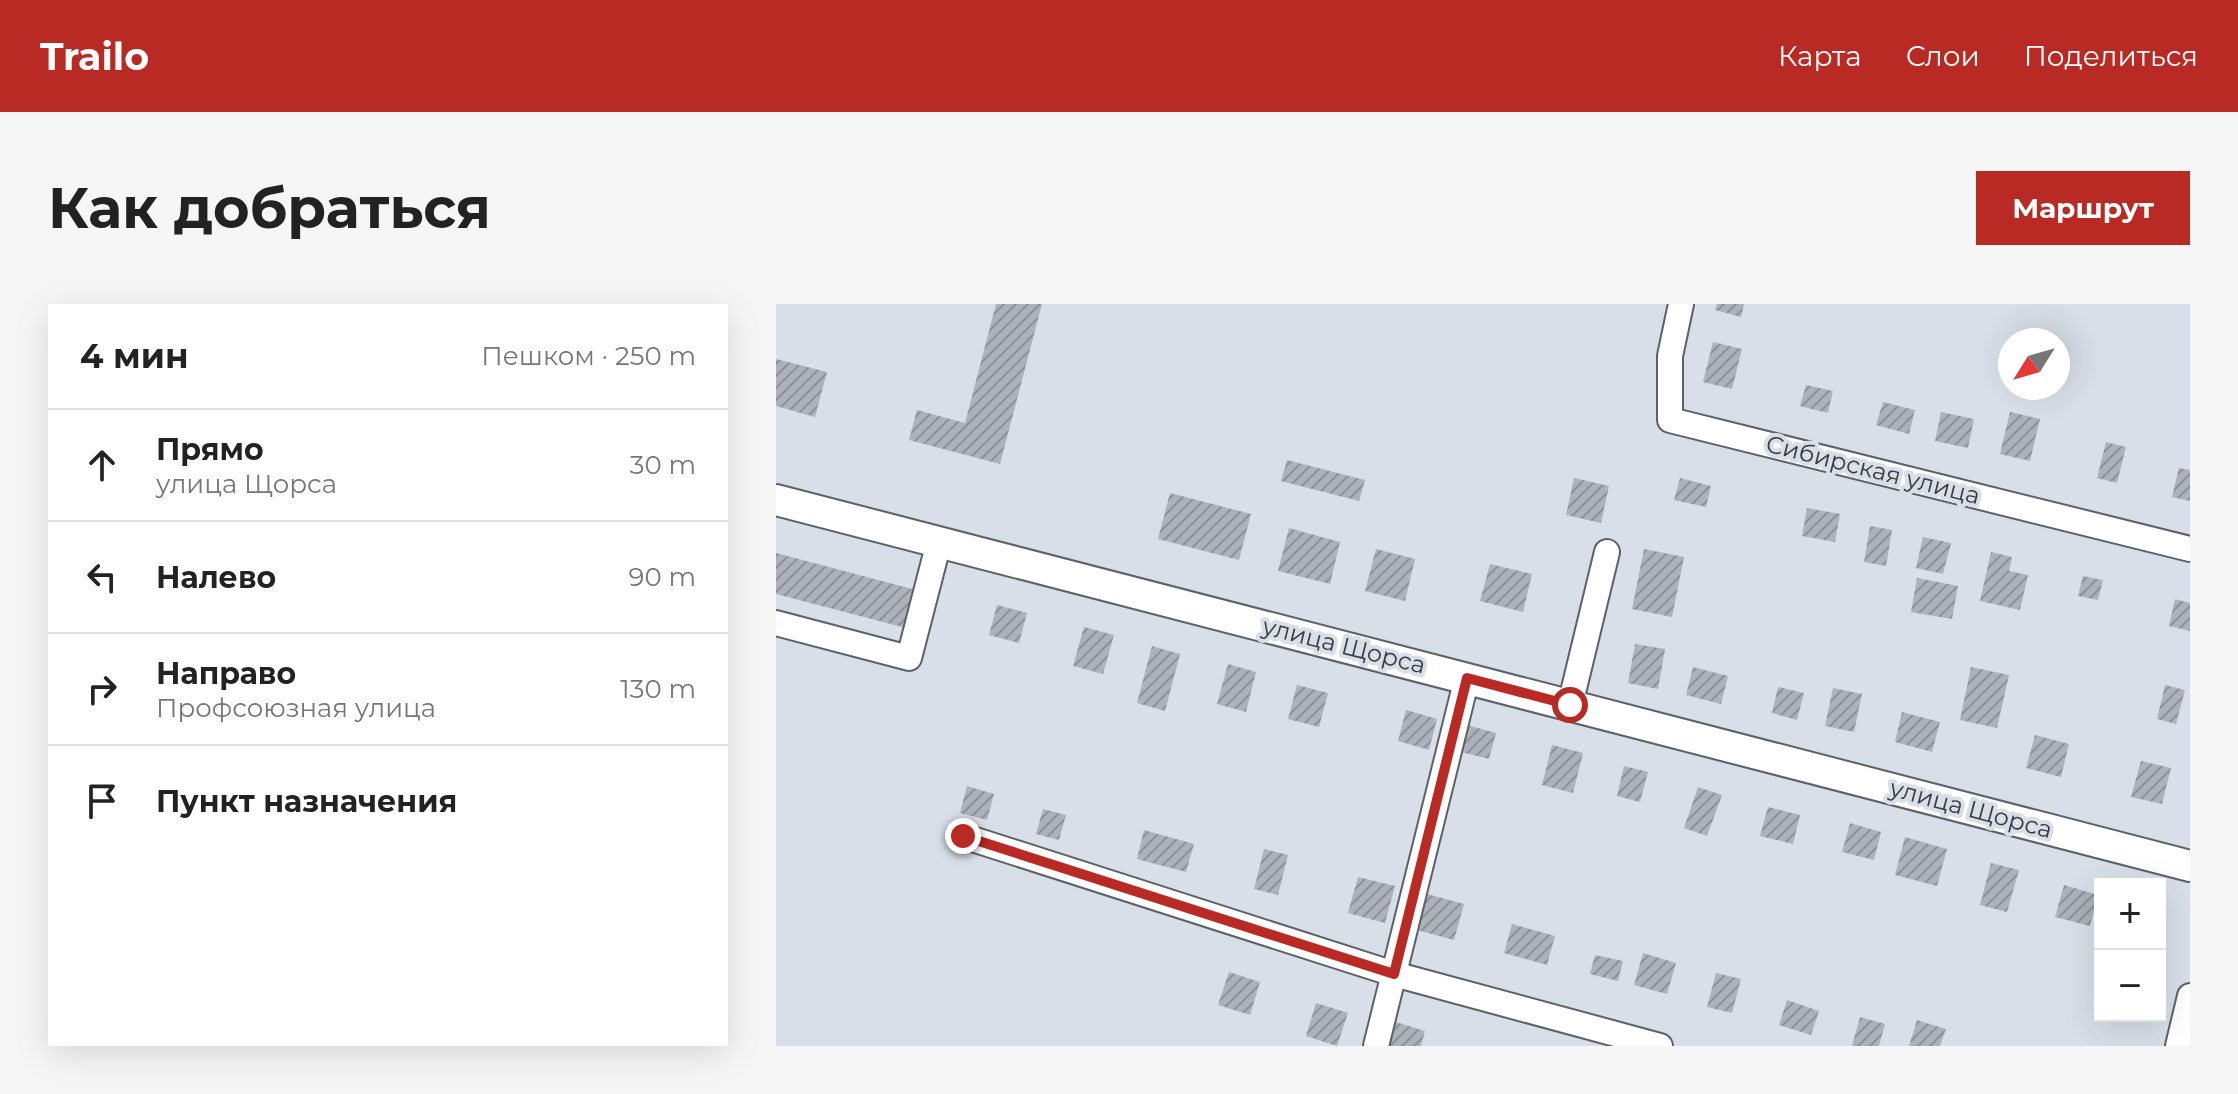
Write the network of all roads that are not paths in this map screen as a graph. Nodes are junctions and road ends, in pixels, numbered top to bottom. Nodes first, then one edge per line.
1 (1681, 304) edge
2 (776, 500) edge
3 (939, 542) junction
4 (2190, 549) edge
5 (1607, 552) dead end
6 (776, 623) edge
7 (1467, 678) junction
8 (1570, 705) junction
9 (963, 836) dead end
10 (2190, 866) edge
11 (1394, 974) junction
12 (2190, 996) edge
13 (1376, 1046) edge
14 (1660, 1046) edge
15 (2178, 1046) edge

1 - 4 street, Сибирская улица
2 - 3 main road, улица Щорса
3 - 6 street
3 - 7 main road, улица Щорса
5 - 8 street
7 - 8 main road, улица Щорса
7 - 11 street
8 - 10 main road, улица Щорса
9 - 11 street
11 - 13 street
11 - 14 street
12 - 15 street

